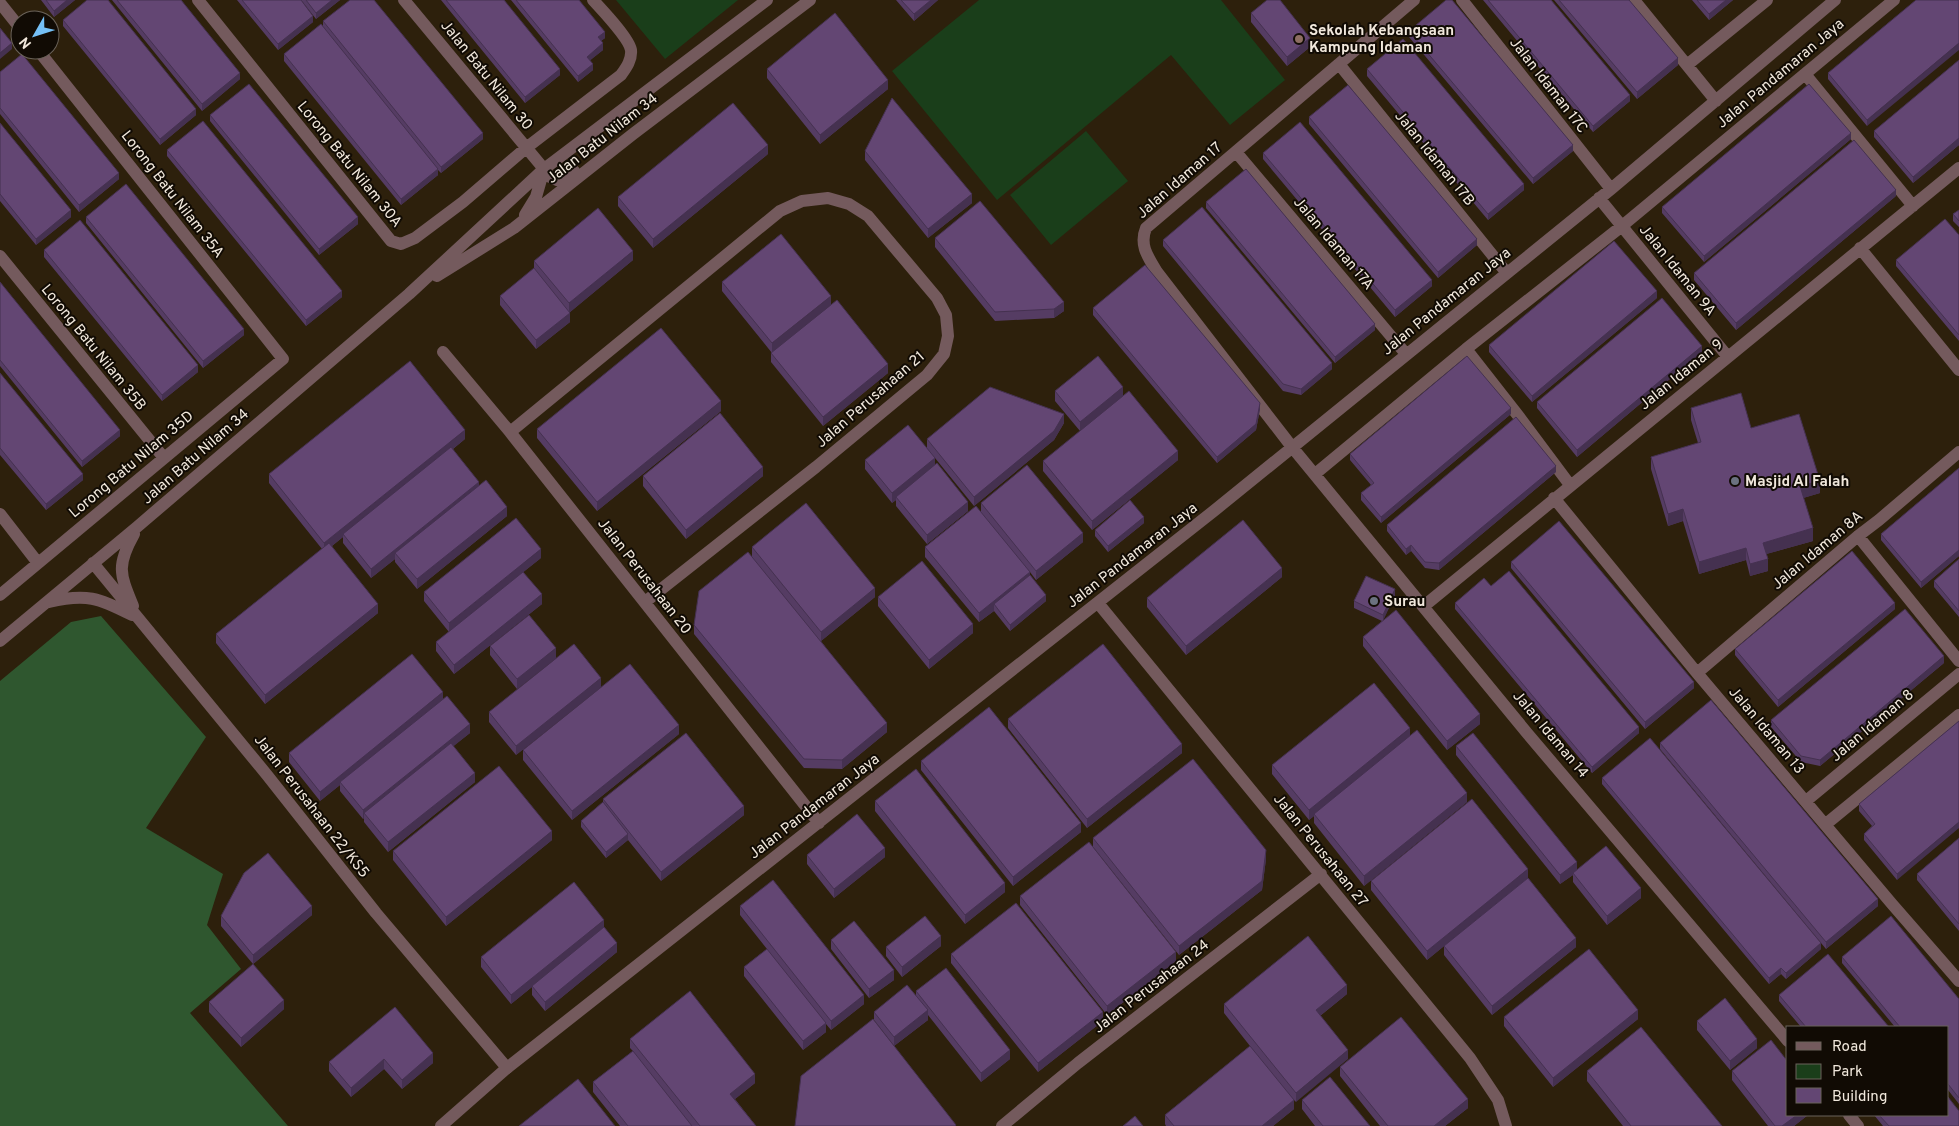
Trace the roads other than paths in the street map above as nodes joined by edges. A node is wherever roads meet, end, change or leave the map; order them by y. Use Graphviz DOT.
graph roads {
  1 [pos="198,0"];
  2 [pos="404,0"];
  3 [pos="594,0"];
  4 [pos="768,0"];
  5 [pos="810,0"];
  6 [pos="1414,0"];
  7 [pos="1462,0"];
  8 [pos="1634,0"];
  9 [pos="1767,0"];
  10 [pos="1834,0"];
  11 [pos="1894,0"];
  12 [pos="0,3"];
  13 [pos="10,16"];
  14 [pos="46,60"];
  15 [pos="1339,64"];
  16 [pos="1687,65"];
  17 [pos="1805,74"];
  18 [pos="1716,101"];
  19 [pos="633,134"];
  20 [pos="526,148"];
  21 [pos="1236,152"];
  22 [pos="1959,168"];
  23 [pos="544,169"];
  24 [pos="1611,189"];
  25 [pos="1599,198"];
  26 [pos="1913,206"];
  27 [pos="1622,226"];
  28 [pos="514,228"];
  29 [pos="1860,248"];
  30 [pos="0,256"];
  31 [pos="1506,272"];
  32 [pos="409,294"];
  33 [pos="1466,349"];
  34 [pos="443,352"];
  35 [pos="1406,354"];
  36 [pos="1728,357"];
  37 [pos="283,359"];
  38 [pos="1959,370"];
  39 [pos="510,432"];
  40 [pos="1292,447"];
  41 [pos="1959,452"];
  42 [pos="164,458"];
  43 [pos="1315,474"];
  44 [pos="1570,485"];
  45 [pos="1554,498"];
  46 [pos="0,514"];
  47 [pos="137,527"];
  48 [pos="1858,536"];
  49 [pos="38,563"];
  50 [pos="93,564"];
  51 [pos="0,596"];
  52 [pos="47,602"];
  53 [pos="645,602"];
  54 [pos="1098,603"];
  55 [pos="1424,606"];
  56 [pos="138,618"];
  57 [pos="0,641"];
  58 [pos="1959,661"];
  59 [pos="1697,674"];
  60 [pos="1959,674"];
  61 [pos="1959,715"];
  62 [pos="1806,801"];
  63 [pos="819,823"];
  64 [pos="1826,824"];
  65 [pos="1321,874"];
  66 [pos="1957,973"];
  67 [pos="1786,1039"];
  68 [pos="507,1068"];
  69 [pos="1850,1116"];
  70 [pos="441,1126"];
  71 [pos="1002,1126"];
  72 [pos="1506,1126"];
  73 [pos="1858,1126"];
  1 -- 20 [label="street, Lorong Batu Nilam 30A"];
  2 -- 20 [label="street, Jalan Batu Nilam 30"];
  3 -- 20 [label="street, Lorong Batu Nilam 30A"];
  4 -- 23 [label="street, Jalan Batu Nilam 34"];
  5 -- 19 [label="street, Jalan Batu Nilam 34"];
  6 -- 15 [label="street, Jalan Idaman 17"];
  7 -- 24 [label="street, Jalan Idaman 17C"];
  8 -- 16 [label="street"];
  9 -- 16 [label="street"];
  10 -- 18 [label="street, Jalan Pandamaran Jaya"];
  11 -- 17 [label="street, Jalan Pandamaran Jaya"];
  12 -- 13 [label="street"];
  14 -- 37 [label="street, Lorong Batu Nilam 35A"];
  15 -- 21 [label="street, Jalan Idaman 17"];
  15 -- 31 [label="street, Jalan Idaman 17B"];
  16 -- 18 [label="street"];
  17 -- 26 [label="street"];
  17 -- 27 [label="street, Jalan Pandamaran Jaya"];
  18 -- 24 [label="street, Jalan Pandamaran Jaya"];
  19 -- 23 [label="street"];
  19 -- 28 [label="street, Jalan Batu Nilam 34"];
  20 -- 23 [label="street, Jalan Batu Nilam 30"];
  21 -- 35 [label="street, Jalan Idaman 17A"];
  21 -- 40 [label="street, Jalan Idaman 17"];
  22 -- 26 [label="street, Jalan Idaman 9"];
  23 -- 28 [label="street"];
  23 -- 32 [label="street, Jalan Batu Nilam 34"];
  24 -- 25 [label="street, Jalan Pandamaran Jaya"];
  25 -- 27 [label="street, Jalan Idaman 9A"];
  25 -- 31 [label="street, Jalan Pandamaran Jaya"];
  26 -- 29 [label="street, Jalan Idaman 9"];
  27 -- 33 [label="street, Jalan Pandamaran Jaya"];
  27 -- 36 [label="street, Jalan Idaman 9A"];
  28 -- 32 [label="street, Jalan Batu Nilam 34"];
  29 -- 36 [label="street, Jalan Idaman 9"];
  29 -- 38 [label="street"];
  30 -- 42 [label="street, Lorong Batu Nilam 35B"];
  31 -- 35 [label="street, Jalan Pandamaran Jaya"];
  32 -- 47 [label="street, Jalan Batu Nilam 34"];
  33 -- 43 [label="street, Jalan Pandamaran Jaya"];
  33 -- 44 [label="street"];
  34 -- 39 [label="street, Jalan Perusahaan 20"];
  35 -- 40 [label="street, Jalan Pandamaran Jaya"];
  36 -- 44 [label="street, Jalan Idaman 9"];
  37 -- 42 [label="street, Lorong Batu Nilam 35D"];
  39 -- 53 [label="street, Jalan Perusahaan 20"];
  39 -- 53 [label="street, Jalan Perusahaan 21"];
  40 -- 43 [label="street, Jalan Idaman 14"];
  40 -- 54 [label="street, Jalan Pandamaran Jaya"];
  41 -- 48 [label="street, Jalan Idaman 8A"];
  42 -- 49 [label="street, Lorong Batu Nilam 35D"];
  43 -- 55 [label="street, Jalan Idaman 14"];
  44 -- 45 [label="street, Jalan Idaman 9"];
  45 -- 55 [label="street, Jalan Idaman 9"];
  45 -- 59 [label="street, Jalan Idaman 13"];
  46 -- 49 [label="street"];
  47 -- 50 [label="street, Jalan Batu Nilam 34"];
  47 -- 56 [label="street"];
  48 -- 58 [label="street"];
  48 -- 59 [label="street, Jalan Idaman 8A"];
  49 -- 51 [label="street, Lorong Batu Nilam 35D"];
  50 -- 52 [label="street, Jalan Batu Nilam 34"];
  50 -- 56 [label="street, Jalan Perusahaan 22/KS5"];
  52 -- 56 [label="street"];
  52 -- 57 [label="street, Jalan Batu Nilam 34"];
  53 -- 63 [label="street, Jalan Perusahaan 20"];
  54 -- 63 [label="street, Jalan Pandamaran Jaya"];
  54 -- 65 [label="street, Jalan Perusahaan 27"];
  55 -- 67 [label="street, Jalan Idaman 14"];
  56 -- 68 [label="street, Jalan Perusahaan 22/KS5"];
  59 -- 62 [label="street, Jalan Idaman 13"];
  60 -- 62 [label="street, Jalan Idaman 8"];
  61 -- 64 [label="street"];
  62 -- 64 [label="street, Jalan Idaman 13"];
  63 -- 68 [label="street, Jalan Pandamaran Jaya"];
  64 -- 66 [label="street, Jalan Idaman 13"];
  65 -- 71 [label="street, Jalan Perusahaan 24"];
  65 -- 72 [label="street, Jalan Perusahaan 27"];
  68 -- 70 [label="street, Jalan Pandamaran Jaya"];
  69 -- 73 [label="street"];
}
